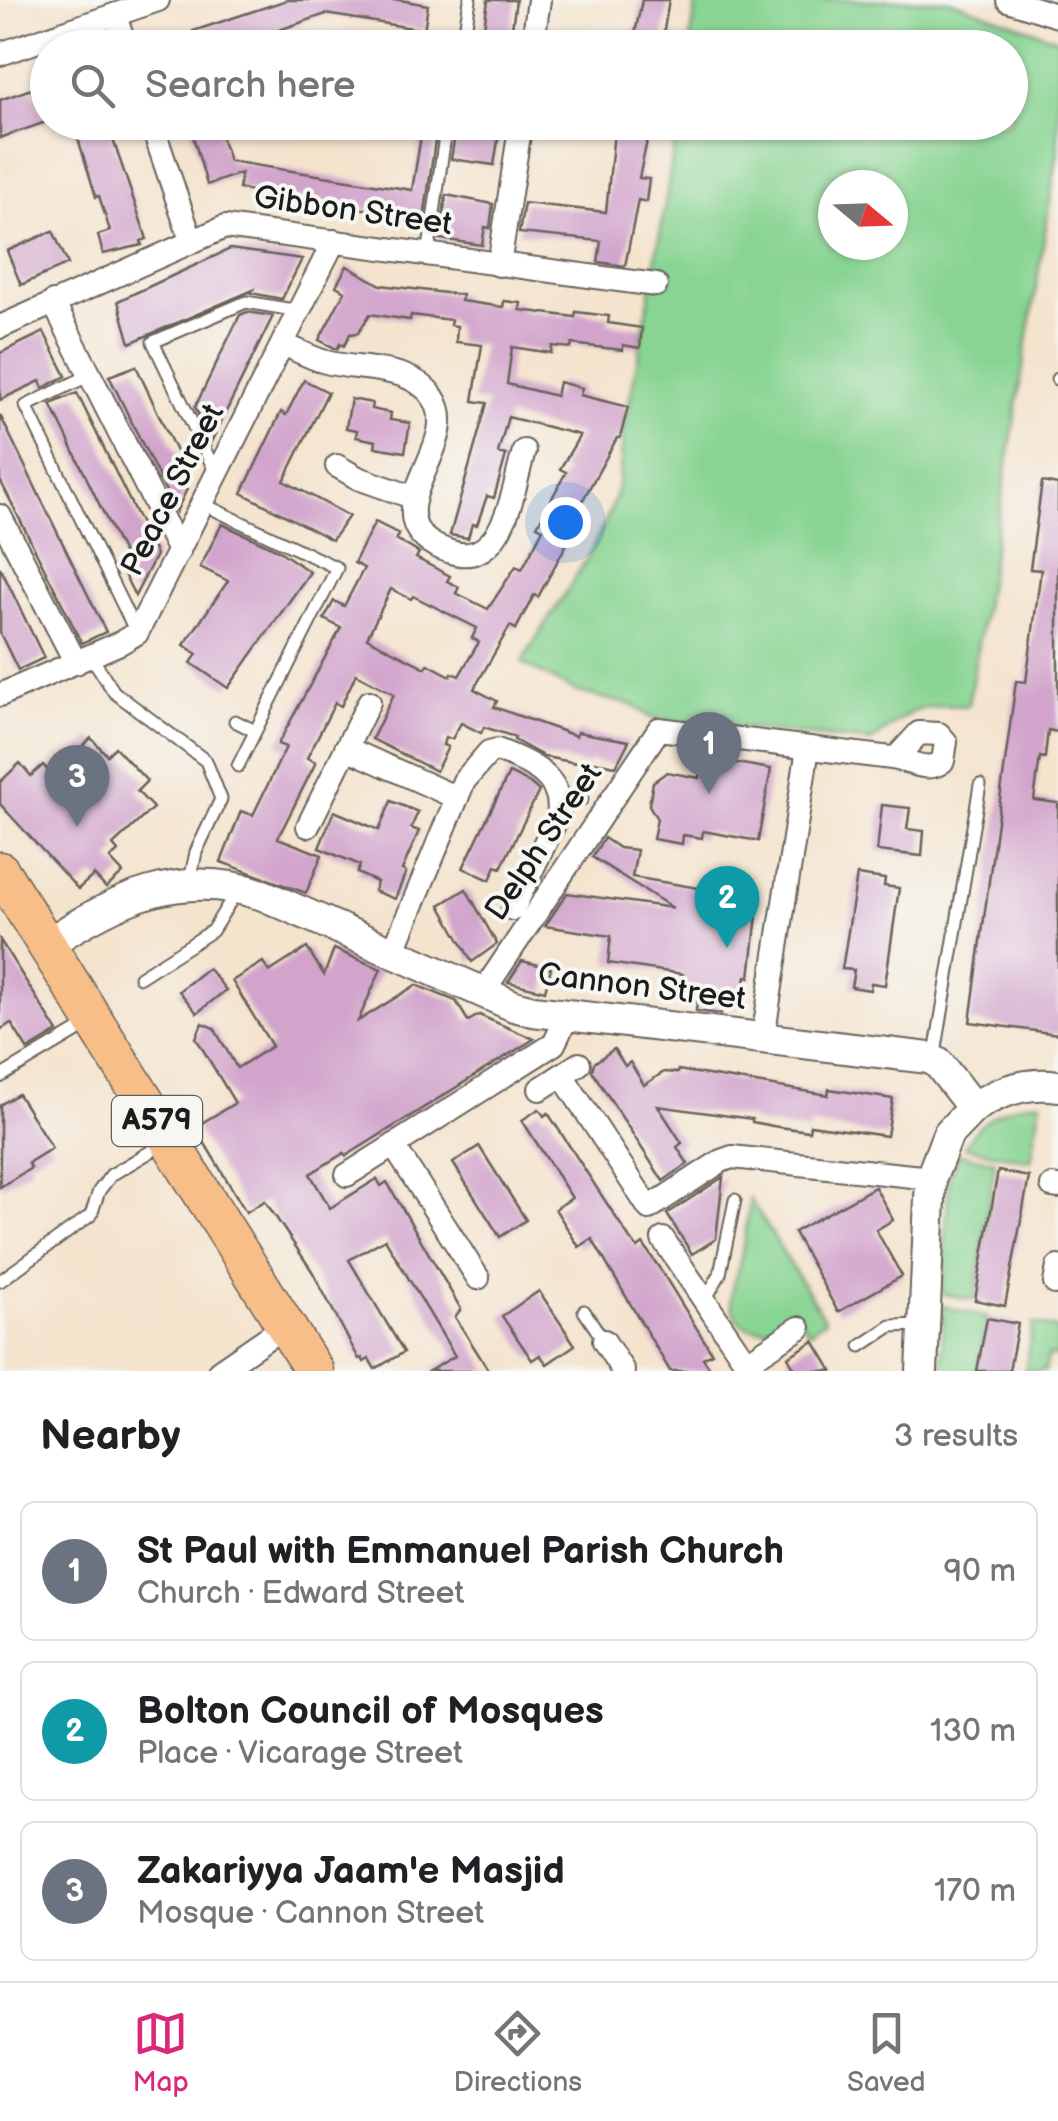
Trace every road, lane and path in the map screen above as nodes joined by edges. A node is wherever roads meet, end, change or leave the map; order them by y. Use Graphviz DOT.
graph roads {
  1 [pos="158,0"];
  2 [pos="470,0"];
  3 [pos="540,0"];
  4 [pos="1008,0"];
  5 [pos="115,16"];
  6 [pos="1058,16"];
  7 [pos="64,30"];
  8 [pos="120,30"];
  9 [pos="465,30"];
  10 [pos="535,30"];
  11 [pos="30,39"];
  12 [pos="2,47"];
  13 [pos="157,140"];
  14 [pos="444,140"];
  15 [pos="518,140"];
  16 [pos="191,240"];
  17 [pos="334,241"];
  18 [pos="428,256"];
  19 [pos="499,264"];
  20 [pos="656,285"];
  21 [pos="53,302"];
  22 [pos="299,311"];
  23 [pos="0,327"];
  24 [pos="283,344"];
  25 [pos="90,375"];
  26 [pos="524,450"];
  27 [pos="336,466"];
  28 [pos="217,476"];
  29 [pos="416,498"];
  30 [pos="203,504"];
  31 [pos="0,516"];
  32 [pos="179,551"];
  33 [pos="137,633"];
  34 [pos="83,660"];
  35 [pos="0,696"];
  36 [pos="369,702"];
  37 [pos="235,721"];
  38 [pos="255,731"];
  39 [pos="346,748"];
  40 [pos="808,748"];
  41 [pos="896,758"];
  42 [pos="238,766"];
  43 [pos="980,784"];
  44 [pos="457,798"];
  45 [pos="308,826"];
  46 [pos="189,886"];
  47 [pos="239,888"];
  48 [pos="5,889"];
  49 [pos="513,908"];
  50 [pos="46,944"];
  51 [pos="393,952"];
  52 [pos="140,977"];
  53 [pos="483,992"];
  54 [pos="567,1017"];
  55 [pos="94,1022"];
  56 [pos="763,1038"];
  57 [pos="934,1060"];
  58 [pos="0,1077"];
  59 [pos="1058,1086"];
  60 [pos="540,1089"];
  61 [pos="974,1108"];
  62 [pos="169,1141"];
  63 [pos="394,1146"];
  64 [pos="347,1175"];
  65 [pos="932,1178"];
  66 [pos="736,1200"];
  67 [pos="663,1239"];
  68 [pos="478,1278"];
  69 [pos="0,1281"];
  70 [pos="705,1300"];
  71 [pos="584,1311"];
  72 [pos="286,1325"];
  73 [pos="924,1325"];
  74 [pos="798,1328"];
  75 [pos="604,1341"];
  76 [pos="861,1346"];
  77 [pos="749,1367"];
  78 [pos="219,1371"];
  79 [pos="314,1371"];
  80 [pos="623,1371"];
  81 [pos="922,1371"];
  1 -- 5 [label="street"];
  2 -- 9 [label="lane"];
  3 -- 10 [label="street"];
  4 -- 6 [label="street"];
  5 -- 7 [label="street"];
  5 -- 8 [label="street"];
  11 -- 12 [label="street"];
  13 -- 16 [label="street"];
  14 -- 18 [label="lane"];
  15 -- 19 [label="street"];
  16 -- 17 [label="street, Gibbon Street"];
  16 -- 21 [label="street, Gibbon Street"];
  17 -- 18 [label="street, Gibbon Street"];
  17 -- 22 [label="street, Peace Street"];
  18 -- 19 [label="street, Gibbon Street"];
  19 -- 20 [label="street, Gibbon Street"];
  21 -- 23 [label="street, Gibbon Street"];
  21 -- 25 [label="street"];
  22 -- 24 [label="street, Peace Street"];
  22 -- 28 [label="lane"];
  24 -- 28 [label="street, Peace Street"];
  24 -- 29 [label="street"];
  25 -- 32 [label="street"];
  25 -- 33 [label="lane"];
  26 -- 29 [label="street"];
  27 -- 29 [label="street"];
  28 -- 30 [label="street, Peace Street"];
  30 -- 32 [label="street, Peace Street"];
  30 -- 38 [label="lane"];
  31 -- 34 [label="street"];
  32 -- 33 [label="street, Peace Street"];
  33 -- 34 [label="street"];
  34 -- 35 [label="street"];
  34 -- 46 [label="lane"];
  36 -- 39 [label="street"];
  37 -- 38 [label="lane"];
  38 -- 42 [label="lane"];
  39 -- 44 [label="street"];
  39 -- 45 [label="street"];
  40 -- 41 [label="street"];
  40 -- 53 [label="street, Delph Street"];
  40 -- 56 [label="street"];
  43 -- 57 [label="lane"];
  44 -- 49 [label="street"];
  44 -- 51 [label="street"];
  46 -- 47 [label="street, Cannon Street"];
  46 -- 50 [label="street, Cannon Street"];
  47 -- 51 [label="street, Cannon Street"];
  47 -- 52 [label="lane"];
  48 -- 50 [label="main road, A579"];
  50 -- 55 [label="main road, A579"];
  51 -- 53 [label="street, Cannon Street"];
  53 -- 54 [label="street, Cannon Street"];
  54 -- 56 [label="street, Cannon Street"];
  54 -- 63 [label="street"];
  55 -- 58 [label="lane"];
  55 -- 62 [label="main road, A579"];
  56 -- 57 [label="street, Cannon Street"];
  57 -- 61 [label="street"];
  59 -- 61 [label="street"];
  60 -- 65 [label="street"];
  61 -- 65 [label="street"];
  62 -- 69 [label="lane"];
  62 -- 72 [label="main road, A579"];
  63 -- 64 [label="street"];
  63 -- 68 [label="street"];
  65 -- 73 [label="street"];
  66 -- 70 [label="lane"];
  67 -- 70 [label="street"];
  70 -- 77 [label="street"];
  71 -- 75 [label="lane"];
  72 -- 78 [label="street"];
  72 -- 79 [label="main road, A579"];
  73 -- 76 [label="lane"];
  73 -- 81 [label="street"];
  74 -- 77 [label="street"];
  75 -- 80 [label="street"];
}
